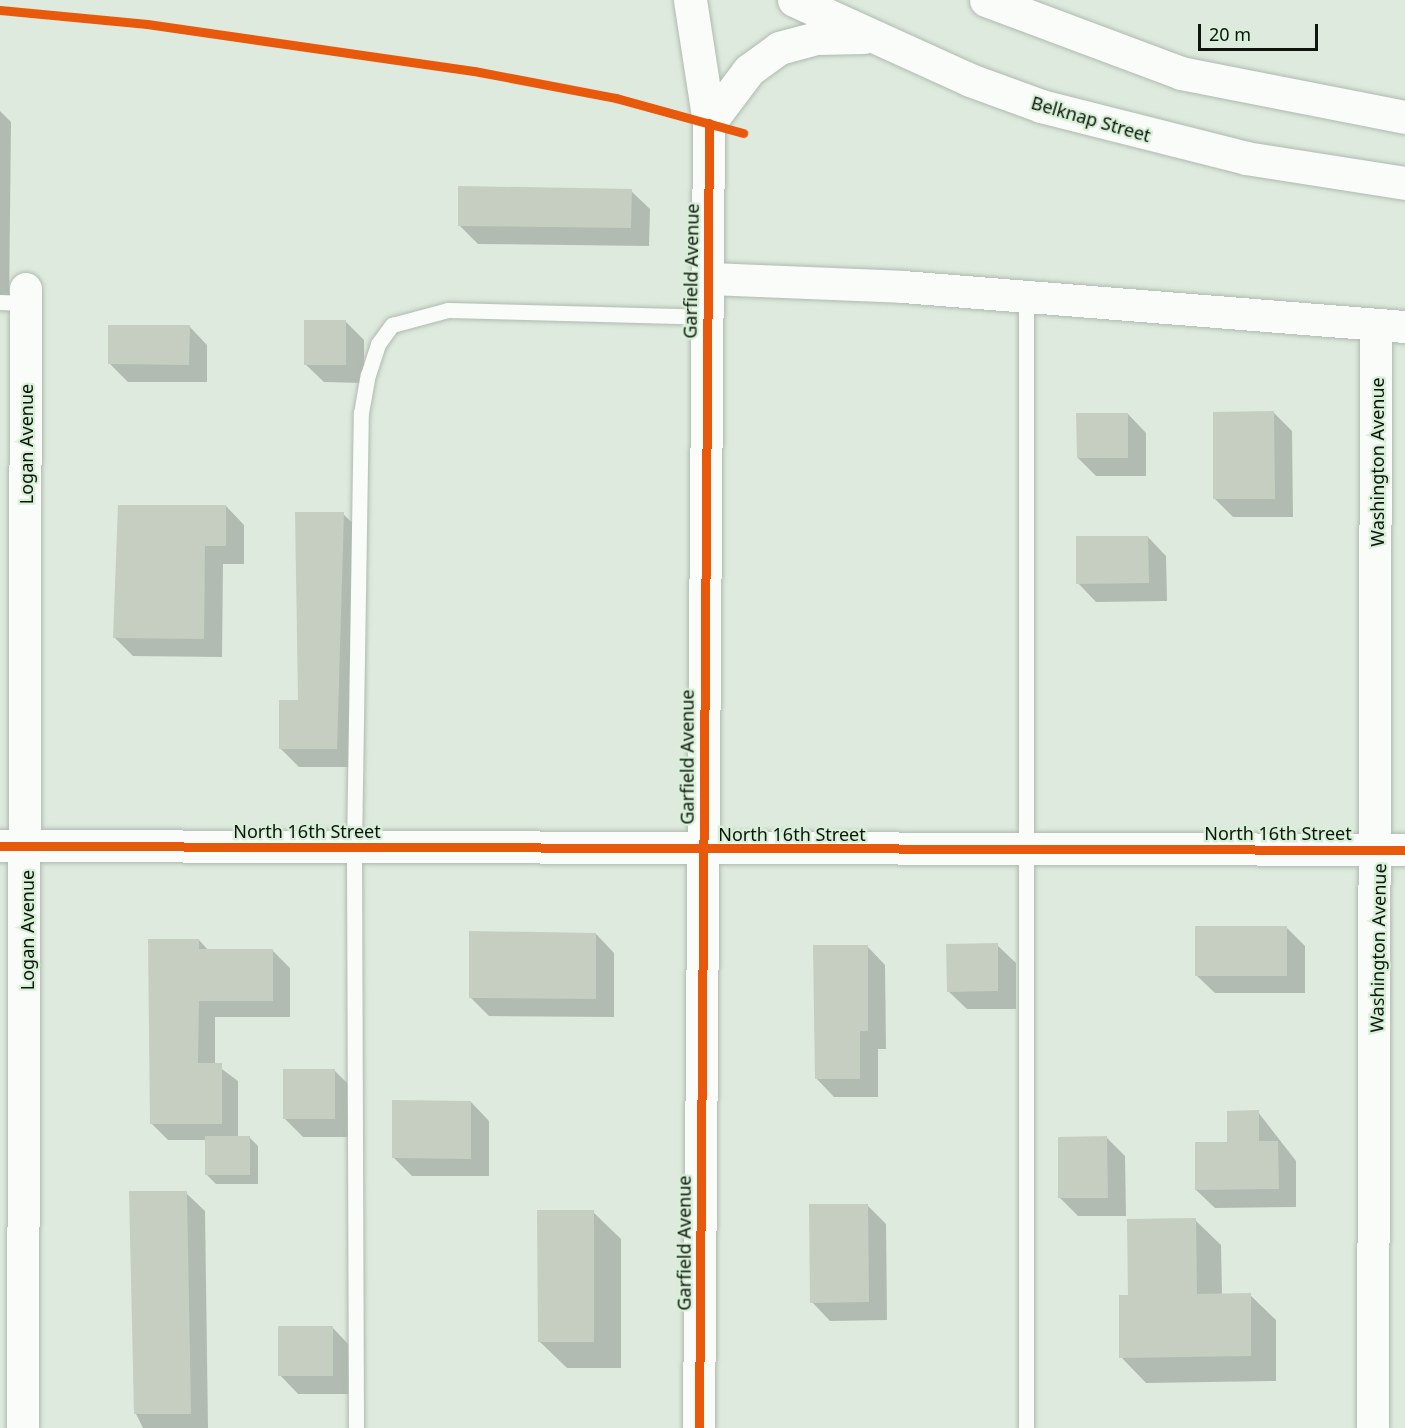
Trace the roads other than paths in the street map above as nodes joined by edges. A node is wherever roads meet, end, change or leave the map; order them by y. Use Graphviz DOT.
graph roads {
  1 [pos="690,0"];
  2 [pos="794,0"];
  3 [pos="986,0"];
  4 [pos="875,38"];
  5 [pos="1405,117"];
  6 [pos="709,123"];
  7 [pos="1405,183"];
  8 [pos="708,279"];
  9 [pos="1026,297"];
  10 [pos="18,298"];
  11 [pos="707,317"];
  12 [pos="1390,326"];
  13 [pos="14,846"];
  14 [pos="354,848"];
  15 [pos="1030,850"];
  16 [pos="1392,850"];
  17 [pos="703,851"];
  18 [pos="23,1428"];
  19 [pos="356,1428"];
  20 [pos="699,1428"];
  21 [pos="1026,1428"];
  22 [pos="1373,1428"];
  1 -- 6 [label="highway"];
  2 -- 4 [label="highway, Belknap Street"];
  3 -- 5 [label="highway"];
  4 -- 6 [label="highway"];
  4 -- 7 [label="highway, Belknap Street"];
  6 -- 8 [label="street, Garfield Avenue"];
  8 -- 9 [label="street"];
  8 -- 11 [label="street, Garfield Avenue"];
  9 -- 12 [label="street"];
  9 -- 15 [label="lane"];
  10 -- 13 [label="street, Logan Avenue"];
  11 -- 14 [label="lane"];
  11 -- 17 [label="street, Garfield Avenue"];
  12 -- 16 [label="street, Washington Avenue"];
  13 -- 14 [label="street, North 16th Street"];
  13 -- 18 [label="street, Logan Avenue"];
  14 -- 17 [label="street, North 16th Street"];
  14 -- 19 [label="lane"];
  15 -- 16 [label="street, North 16th Street"];
  15 -- 17 [label="street, North 16th Street"];
  15 -- 21 [label="lane"];
  16 -- 22 [label="street, Washington Avenue"];
  17 -- 20 [label="street, Garfield Avenue"];
}
